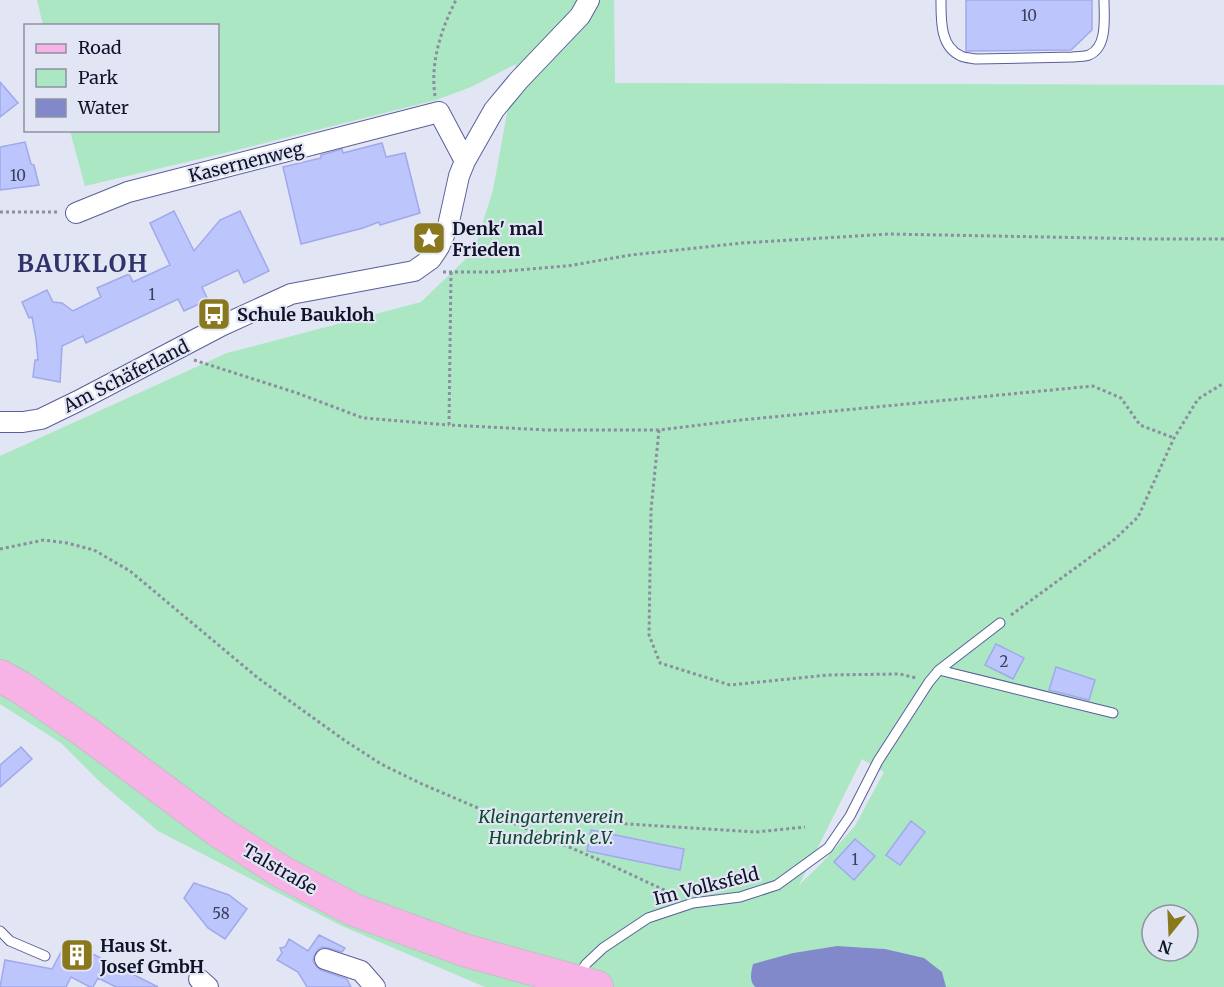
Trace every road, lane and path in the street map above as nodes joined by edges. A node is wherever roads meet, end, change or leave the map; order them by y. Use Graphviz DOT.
graph roads {
  1 [pos="456,0"];
  2 [pos="590,0"];
  3 [pos="941,0"];
  4 [pos="1104,0"];
  5 [pos="439,112"];
  6 [pos="465,161"];
  7 [pos="0,212"];
  8 [pos="76,213"];
  9 [pos="1224,239"];
  10 [pos="414,271"];
  11 [pos="451,272"];
  12 [pos="170,353"];
  13 [pos="1224,383"];
  14 [pos="0,422"];
  15 [pos="449,425"];
  16 [pos="659,430"];
  17 [pos="1174,438"];
  18 [pos="0,549"];
  19 [pos="1000,623"];
  20 [pos="939,670"];
  21 [pos="0,676"];
  22 [pos="929,682"];
  23 [pos="1113,713"];
  24 [pos="489,812"];
  25 [pos="805,827"];
  26 [pos="693,903"];
  27 [pos="0,931"];
  28 [pos="45,956"];
  29 [pos="325,959"];
  30 [pos="582,985"];
  31 [pos="375,987"];
  1 -- 5 [label="path"];
  2 -- 6 [label="street, Am Schäferland"];
  3 -- 4 [label="lane"];
  5 -- 6 [label="street"];
  5 -- 8 [label="street, Kasernenweg"];
  6 -- 10 [label="street, Am Schäferland"];
  7 -- 8 [label="path"];
  9 -- 11 [label="path"];
  10 -- 11 [label="path"];
  10 -- 12 [label="street, Am Schäferland"];
  11 -- 15 [label="path"];
  12 -- 14 [label="street, Am Schäferland"];
  12 -- 15 [label="path"];
  13 -- 17 [label="path"];
  15 -- 16 [label="path"];
  16 -- 17 [label="path"];
  16 -- 22 [label="path"];
  17 -- 19 [label="path"];
  18 -- 24 [label="path"];
  19 -- 20 [label="lane, Im Volksfeld"];
  20 -- 22 [label="lane, Im Volksfeld"];
  20 -- 23 [label="lane"];
  21 -- 30 [label="main road, Talstraße"];
  22 -- 26 [label="lane, Im Volksfeld"];
  24 -- 25 [label="path"];
  24 -- 26 [label="path"];
  26 -- 30 [label="lane, Im Volksfeld"];
  27 -- 28 [label="lane"];
  29 -- 31 [label="street"];
}
